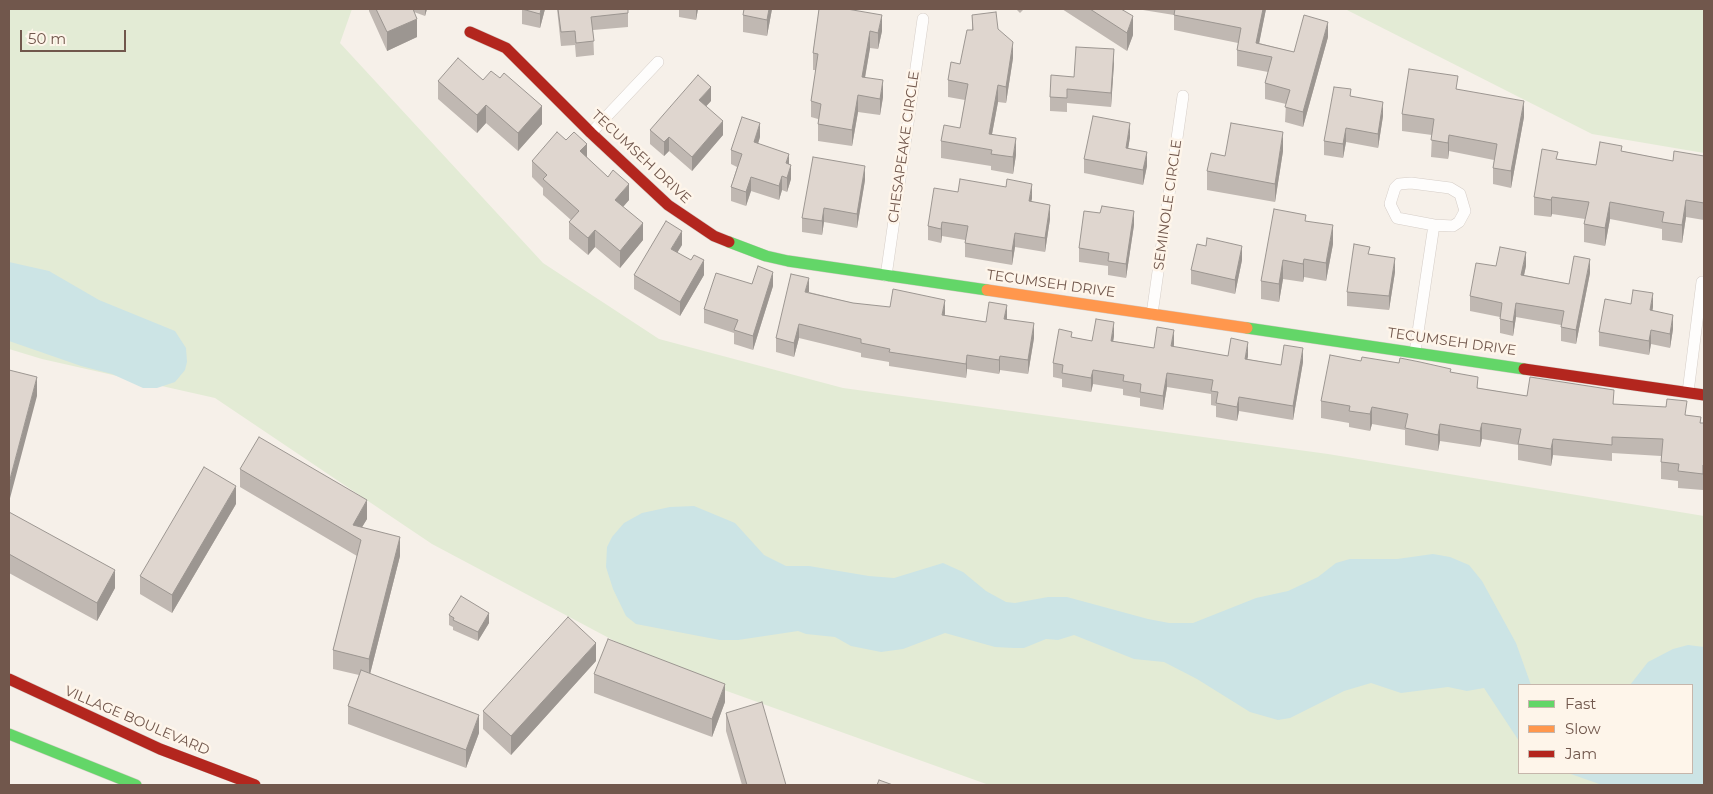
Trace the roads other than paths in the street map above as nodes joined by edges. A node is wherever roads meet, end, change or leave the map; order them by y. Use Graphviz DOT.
graph roads {
  1 [pos="923,19"];
  2 [pos="470,32"];
  3 [pos="658,62"];
  4 [pos="1184,96"];
  5 [pos="591,133"];
  6 [pos="1434,225"];
  7 [pos="886,276"];
  8 [pos="1702,282"];
  9 [pos="1152,314"];
  10 [pos="1415,352"];
  11 [pos="1688,392"];
  12 [pos="1704,395"];
  13 [pos="9,680"];
  14 [pos="9,734"];
  15 [pos="136,785"];
  16 [pos="255,785"];
  1 -- 7 [label="street, CHESAPEAKE CIRCLE"];
  2 -- 5 [label="street, TECUMSEH DRIVE"];
  3 -- 5 [label="street"];
  4 -- 9 [label="street, SEMINOLE CIRCLE"];
  5 -- 7 [label="street, TECUMSEH DRIVE"];
  6 -- 6 [label="street"];
  6 -- 10 [label="street"];
  7 -- 9 [label="street, TECUMSEH DRIVE"];
  8 -- 11 [label="street"];
  9 -- 10 [label="street, TECUMSEH DRIVE"];
  10 -- 11 [label="street, TECUMSEH DRIVE"];
  11 -- 12 [label="street, TECUMSEH DRIVE"];
  13 -- 16 [label="street, VILLAGE BOULEVARD"];
  14 -- 15 [label="street"];
}
